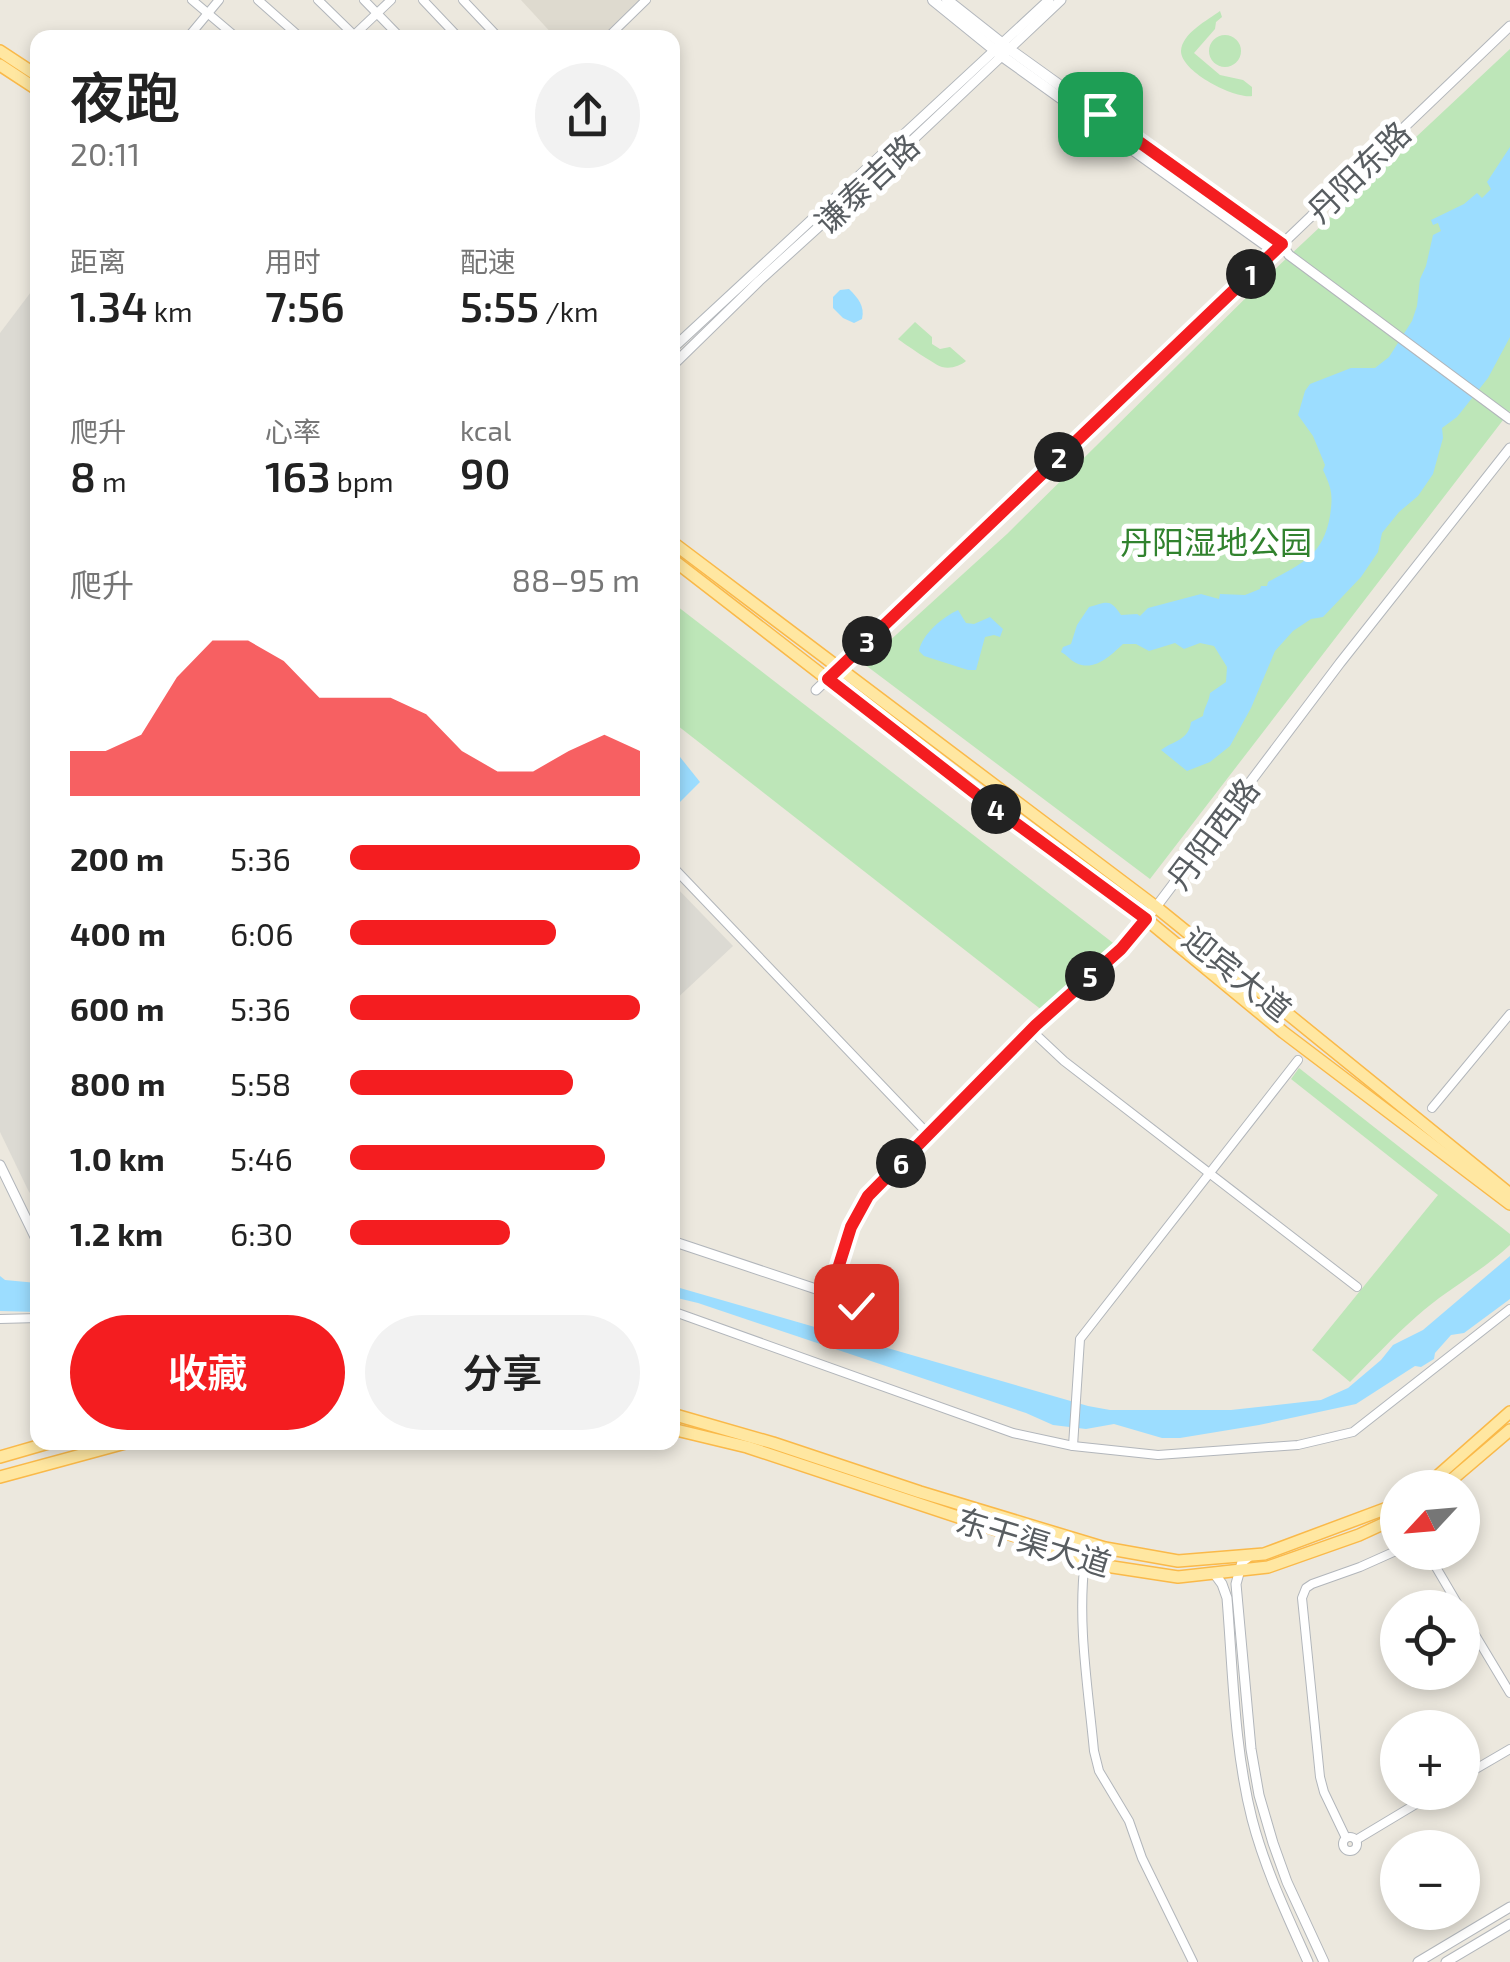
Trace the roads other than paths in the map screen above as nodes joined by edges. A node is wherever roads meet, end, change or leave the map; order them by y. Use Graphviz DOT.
graph roads {
  1 [pos="192,0"];
  2 [pos="219,0"];
  3 [pos="258,0"];
  4 [pos="318,0"];
  5 [pos="364,0"];
  6 [pos="391,0"];
  7 [pos="423,0"];
  8 [pos="463,0"];
  9 [pos="646,0"];
  10 [pos="933,0"];
  11 [pos="947,0"];
  12 [pos="1049,0"];
  13 [pos="1061,0"];
  14 [pos="208,13"];
  15 [pos="377,13"];
  16 [pos="1510,26"];
  17 [pos="193,30"];
  18 [pos="228,30"];
  19 [pos="291,30"];
  20 [pos="347,30"];
  21 [pos="359,30"];
  22 [pos="393,30"];
  23 [pos="451,30"];
  24 [pos="491,30"];
  25 [pos="615,30"];
  26 [pos="1002,50"];
  27 [pos="0,51"];
  28 [pos="0,64"];
  29 [pos="30,71"];
  30 [pos="30,85"];
  31 [pos="1281,250"];
  32 [pos="680,342"];
  33 [pos="680,358"];
  34 [pos="1510,418"];
  35 [pos="1510,448"];
  36 [pos="680,548"];
  37 [pos="680,565"];
  38 [pos="839,668"];
  39 [pos="828,679"];
  40 [pos="816,690"];
  41 [pos="680,874"];
  42 [pos="1156,907"];
  43 [pos="1146,919"];
  44 [pos="1510,1014"];
  45 [pos="1031,1030"];
  46 [pos="1298,1060"];
  47 [pos="1432,1108"];
  48 [pos="929,1135"];
  49 [pos="0,1165"];
  50 [pos="1210,1173"];
  51 [pos="1510,1194"];
  52 [pos="1510,1204"];
  53 [pos="30,1227"];
  54 [pos="680,1244"];
  55 [pos="1357,1288"];
  56 [pos="830,1294"];
  57 [pos="856,1306"];
  58 [pos="1510,1309"];
  59 [pos="680,1314"];
  60 [pos="30,1318"];
  61 [pos="0,1319"];
  62 [pos="1510,1412"];
  63 [pos="680,1416"];
  64 [pos="1510,1430"];
  65 [pos="680,1431"];
  66 [pos="1072,1446"];
  67 [pos="30,1448"];
  68 [pos="100,1450"];
  69 [pos="0,1457"];
  70 [pos="1444,1470"];
  71 [pos="1463,1470"];
  72 [pos="0,1477"];
  73 [pos="1380,1511"];
  74 [pos="1380,1525"];
  75 [pos="1251,1555"];
  76 [pos="1085,1559"];
  77 [pos="1380,1559"];
  78 [pos="1238,1570"];
  79 [pos="1214,1573"];
  80 [pos="1480,1643"];
  81 [pos="1510,1694"];
  82 [pos="1510,1749"];
  83 [pos="1480,1766"];
  84 [pos="1403,1810"];
  85 [pos="1510,1907"];
  86 [pos="1510,1924"];
  87 [pos="1193,1962"];
  88 [pos="1308,1962"];
  89 [pos="1324,1962"];
  90 [pos="1418,1962"];
  91 [pos="1446,1962"];
  1 -- 14 [label="street"];
  2 -- 14 [label="street"];
  3 -- 19 [label="street"];
  4 -- 20 [label="street"];
  5 -- 15 [label="street"];
  6 -- 15 [label="street"];
  7 -- 23 [label="street"];
  8 -- 24 [label="street"];
  9 -- 25 [label="street"];
  10 -- 26 [label="main road"];
  11 -- 26 [label="main road"];
  12 -- 26 [label="street, 谦泰吉路"];
  13 -- 26 [label="street, 谦泰吉路"];
  14 -- 17 [label="street"];
  14 -- 18 [label="street"];
  15 -- 21 [label="street"];
  15 -- 22 [label="street"];
  16 -- 31 [label="street, 丹阳东路"];
  26 -- 31 [label="main road"];
  26 -- 32 [label="street, 谦泰吉路"];
  26 -- 33 [label="street, 谦泰吉路"];
  27 -- 29 [label="main road"];
  28 -- 30 [label="main road"];
  31 -- 34 [label="street"];
  31 -- 38 [label="street, 丹阳东路"];
  35 -- 42 [label="street, 丹阳西路"];
  36 -- 38 [label="main road, 迎宾大道"];
  37 -- 39 [label="main road, 迎宾大道"];
  38 -- 39 [label="street, 丹阳东路"];
  38 -- 42 [label="main road, 迎宾大道"];
  39 -- 40 [label="street, 丹阳东路"];
  39 -- 43 [label="main road, 迎宾大道"];
  41 -- 48 [label="street"];
  42 -- 43 [label="street, 丹阳西路"];
  42 -- 51 [label="main road, 迎宾大道"];
  43 -- 45 [label="street, 丹阳西路"];
  43 -- 52 [label="main road, 迎宾大道"];
  44 -- 47 [label="street"];
  45 -- 48 [label="street, 丹阳西路"];
  45 -- 50 [label="street"];
  46 -- 50 [label="street"];
  48 -- 56 [label="street, 丹阳西路"];
  49 -- 53 [label="street"];
  50 -- 55 [label="street"];
  50 -- 66 [label="street"];
  54 -- 56 [label="street"];
  56 -- 57 [label="street"];
  58 -- 66 [label="street"];
  59 -- 66 [label="street"];
  60 -- 61 [label="street"];
  62 -- 70 [label="main road"];
  63 -- 75 [label="main road, 东干渠大道"];
  64 -- 71 [label="main road"];
  65 -- 76 [label="main road, 东干渠大道"];
  67 -- 69 [label="main road"];
  68 -- 72 [label="main road"];
  73 -- 75 [label="main road, 东干渠大道"];
  74 -- 78 [label="main road, 东干渠大道"];
  75 -- 78 [label="street"];
  76 -- 79 [label="main road, 东干渠大道"];
  76 -- 87 [label="street"];
  77 -- 84 [label="street"];
  78 -- 79 [label="main road, 东干渠大道"];
  78 -- 89 [label="street"];
  79 -- 88 [label="street"];
  80 -- 81 [label="street"];
  82 -- 83 [label="street"];
  85 -- 90 [label="street"];
  86 -- 91 [label="street"];
}
